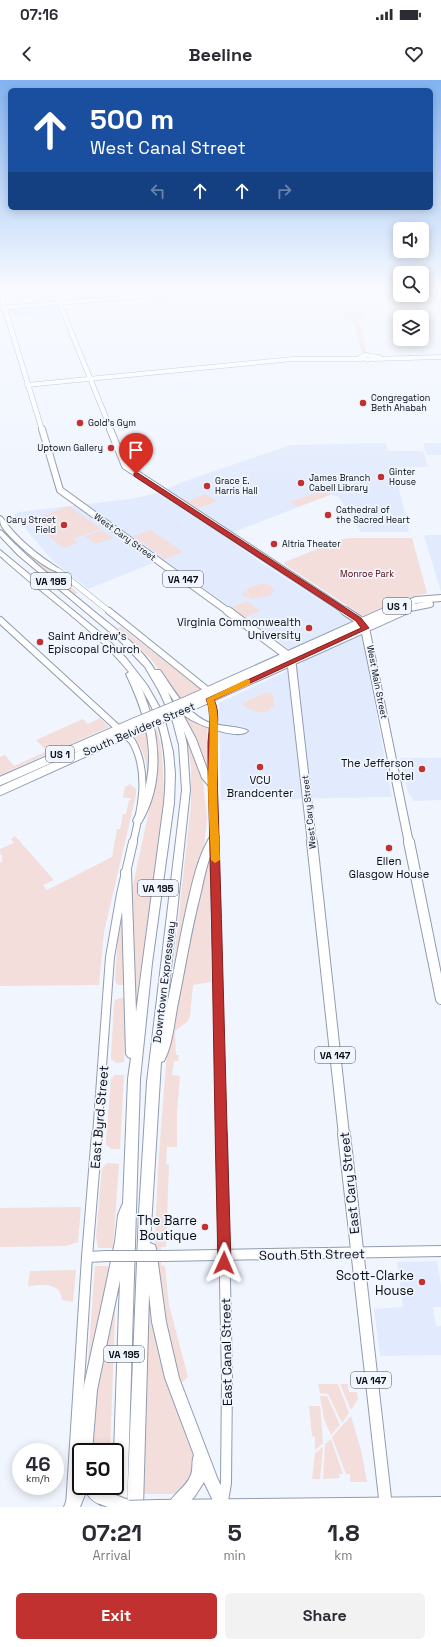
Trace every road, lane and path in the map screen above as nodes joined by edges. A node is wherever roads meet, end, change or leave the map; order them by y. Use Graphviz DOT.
graph roads {
  1 [pos="16,354"];
  2 [pos="80,354"];
  3 [pos="441,357"];
  4 [pos="90,379"];
  5 [pos="27,385"];
  6 [pos="0,518"];
  7 [pos="0,532"];
  8 [pos="0,552"];
  9 [pos="59,571"];
  10 [pos="441,598"];
  11 [pos="441,603"];
  12 [pos="0,620"];
  13 [pos="363,626"];
  14 [pos="105,641"];
  15 [pos="290,659"];
  16 [pos="148,666"];
  17 [pos="163,691"];
  18 [pos="208,696"];
  19 [pos="244,731"];
  20 [pos="122,732"];
  21 [pos="0,781"];
  22 [pos="212,784"];
  23 [pos="0,790"];
  24 [pos="138,821"];
  25 [pos="214,837"];
  26 [pos="314,858"];
  27 [pos="126,871"];
  28 [pos="441,999"];
  29 [pos="134,1079"];
  30 [pos="153,1082"];
  31 [pos="130,1200"];
  32 [pos="146,1213"];
  33 [pos="441,1252"];
  34 [pos="357,1253"];
  35 [pos="224,1255"];
  36 [pos="87,1257"];
  37 [pos="195,1440"];
  38 [pos="86,1443"];
  39 [pos="77,1495"];
  40 [pos="98,1495"];
  41 [pos="441,1502"];
  42 [pos="176,1505"];
  43 [pos="223,1505"];
  44 [pos="385,1505"];
  45 [pos="72,1507"];
  46 [pos="124,1507"];
  1 -- 5 [label="main road, West Cary Street / VA 147"];
  2 -- 4 [label="main road"];
  3 -- 4 [label="main road"];
  4 -- 5 [label="main road"];
  4 -- 13 [label="main road"];
  5 -- 15 [label="main road, West Cary Street / VA 147"];
  6 -- 9 [label="highway"];
  7 -- 16 [label="highway, Downtown Expressway / VA 195"];
  8 -- 14 [label="highway, Downtown Expressway / VA 195"];
  9 -- 18 [label="main road"];
  10 -- 13 [label="main road, US 1"];
  11 -- 13 [label="main road, US 1"];
  12 -- 20 [label="main road, East Byrd Street"];
  13 -- 15 [label="main road, South Belvidere Street / US 1"];
  13 -- 28 [label="main road, West Main Street"];
  14 -- 24 [label="highway"];
  14 -- 29 [label="highway, Downtown Expressway / VA 195"];
  15 -- 18 [label="main road, South Belvidere Street / US 1"];
  15 -- 26 [label="main road, West Cary Street / VA 147"];
  16 -- 17 [label="highway, Downtown Expressway / VA 195"];
  16 -- 19 [label="highway"];
  17 -- 22 [label="highway"];
  17 -- 30 [label="highway, Downtown Expressway / VA 195"];
  18 -- 20 [label="main road, South Belvidere Street / US 1, bridge"];
  18 -- 22 [label="main road, East Canal Street, bridge"];
  20 -- 21 [label="main road, South Belvidere Street / US 1"];
  20 -- 23 [label="main road, South Belvidere Street / US 1"];
  20 -- 24 [label="main road, East Byrd Street"];
  22 -- 25 [label="main road, East Canal Street"];
  24 -- 27 [label="main road, East Byrd Street"];
  25 -- 30 [label="highway"];
  25 -- 35 [label="main road, East Canal Street"];
  26 -- 34 [label="main road, East Cary Street / VA 147"];
  27 -- 29 [label="highway"];
  27 -- 36 [label="main road, East Byrd Street"];
  29 -- 31 [label="highway, Downtown Expressway / VA 195"];
  30 -- 32 [label="highway, Downtown Expressway / VA 195"];
  31 -- 38 [label="highway"];
  31 -- 46 [label="highway, Downtown Expressway / VA 195"];
  32 -- 37 [label="highway"];
  32 -- 46 [label="highway, Downtown Expressway / VA 195"];
  33 -- 34 [label="main road, South 5th Street"];
  34 -- 35 [label="main road, South 5th Street"];
  34 -- 44 [label="main road, East Cary Street / VA 147"];
  35 -- 36 [label="main road, South 5th Street, bridge"];
  35 -- 43 [label="main road, East Canal Street"];
  36 -- 45 [label="main road, East Byrd Street"];
  37 -- 42 [label="highway"];
  37 -- 43 [label="highway"];
  39 -- 45 [label="highway"];
  40 -- 46 [label="highway, bridge"];
  41 -- 44 [label="main road"];
  42 -- 43 [label="main road"];
  42 -- 46 [label="main road, bridge"];
  43 -- 44 [label="main road"];
}
